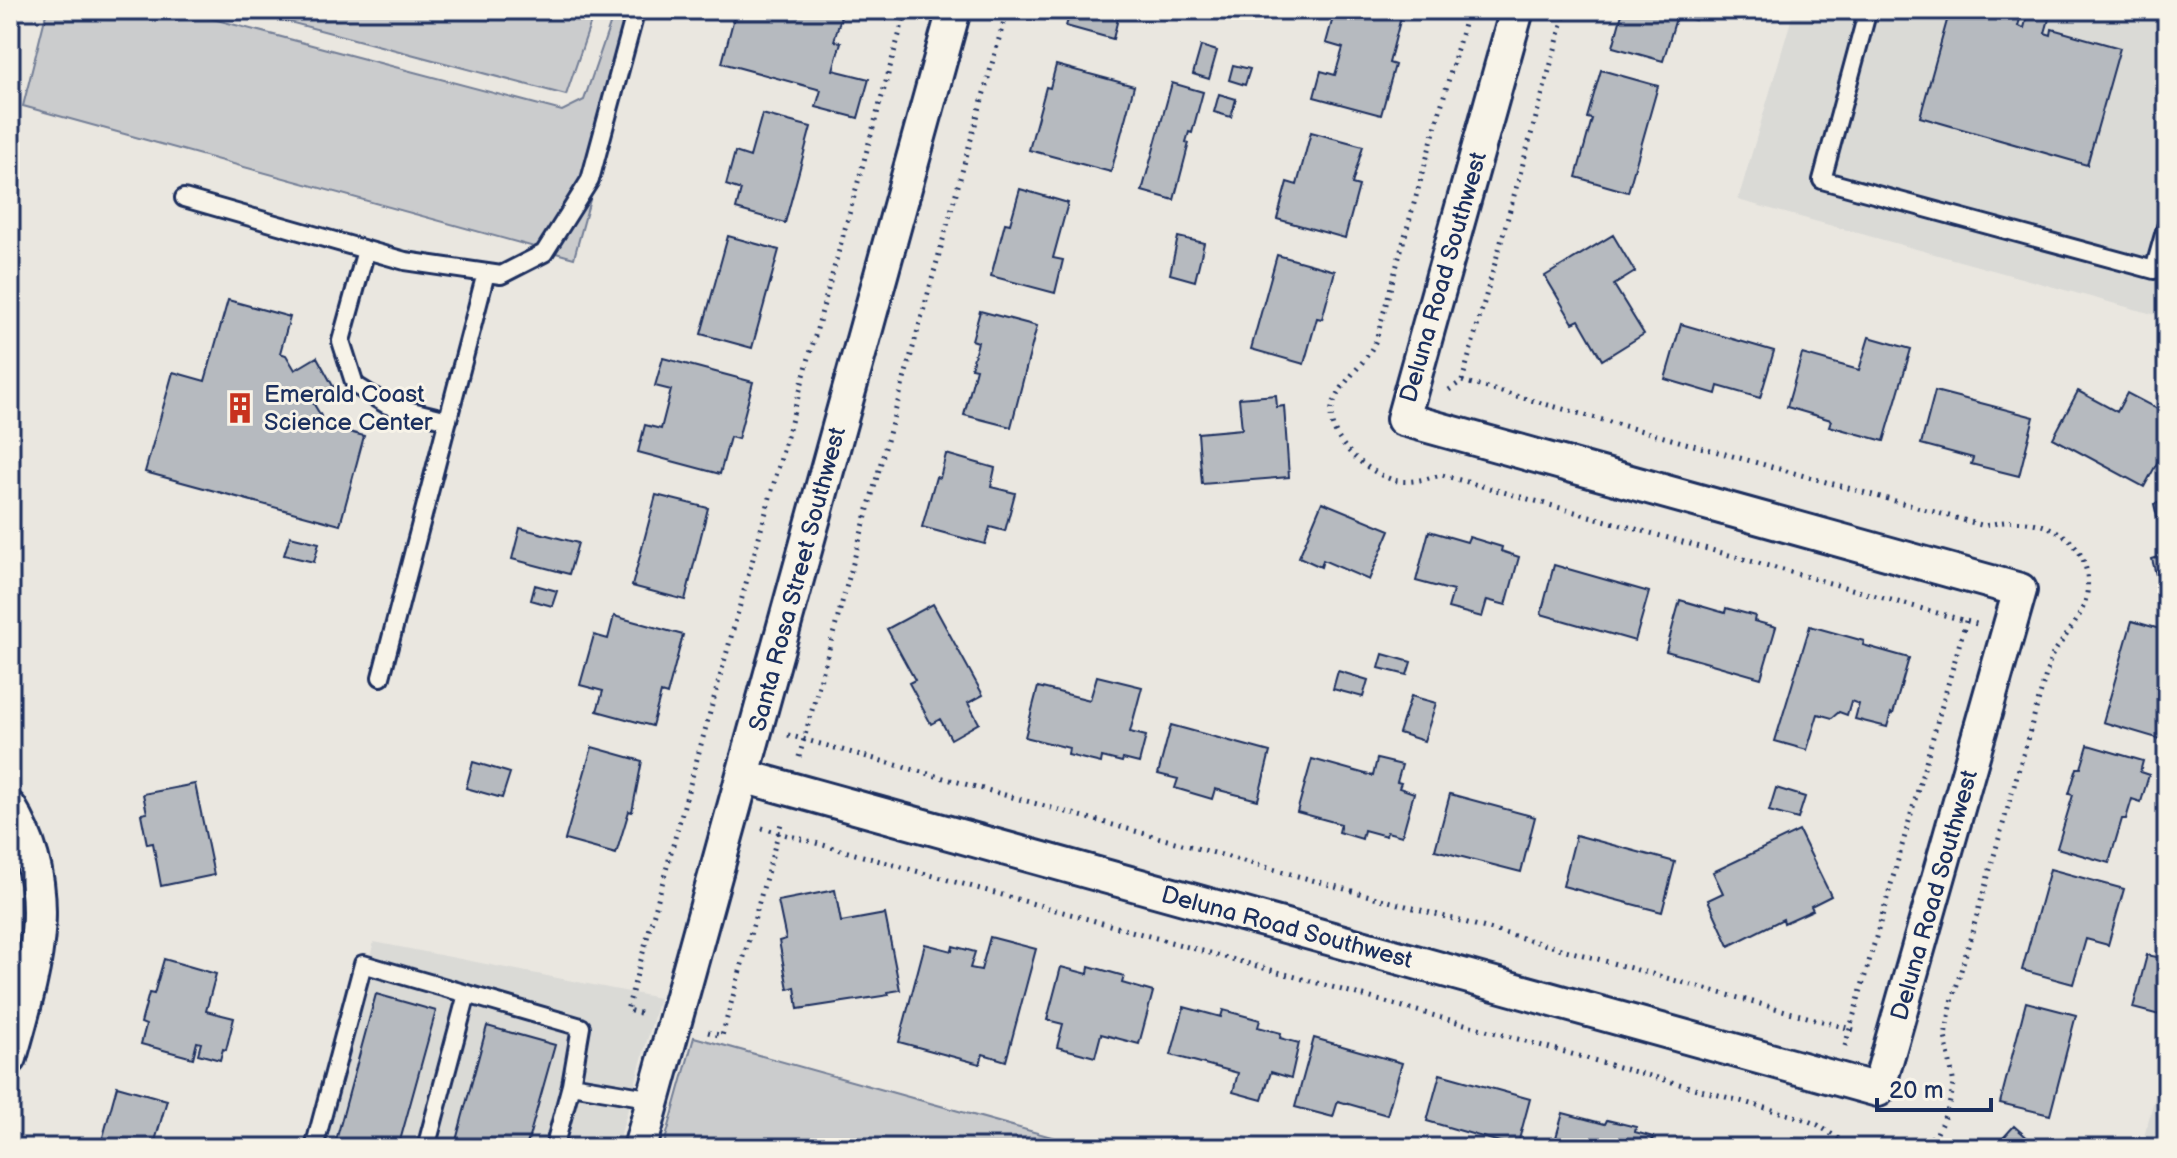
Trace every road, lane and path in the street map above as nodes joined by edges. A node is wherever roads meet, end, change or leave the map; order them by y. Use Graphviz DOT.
graph roads {
  1 [pos="636,10"];
  2 [pos="954,10"];
  3 [pos="1468,10"];
  4 [pos="1517,10"];
  5 [pos="1566,10"];
  6 [pos="1868,10"];
  7 [pos="184,198"];
  8 [pos="2167,224"];
  9 [pos="366,250"];
  10 [pos="486,273"];
  11 [pos="1462,381"];
  12 [pos="1403,419"];
  13 [pos="448,420"];
  14 [pos="1966,621"];
  15 [pos="2008,633"];
  16 [pos="381,677"];
  17 [pos="756,727"];
  18 [pos="743,776"];
  19 [pos="10,808"];
  20 [pos="731,819"];
  21 [pos="467,994"];
  22 [pos="1850,1028"];
  23 [pos="1892,1040"];
  24 [pos="10,1058"];
  25 [pos="1837,1078"];
  26 [pos="571,1085"];
  27 [pos="654,1099"];
  28 [pos="314,1148"];
  29 [pos="426,1148"];
  30 [pos="554,1148"];
  31 [pos="640,1148"];
  32 [pos="1852,1148"];
  33 [pos="1919,1148"];
  1 -- 10 [label="lane"];
  2 -- 17 [label="street, Santa Rosa Street Southwest"];
  3 -- 14 [label="path"];
  4 -- 12 [label="street, Deluna Road Southwest"];
  5 -- 11 [label="path"];
  6 -- 8 [label="lane"];
  7 -- 9 [label="lane"];
  9 -- 10 [label="lane"];
  9 -- 13 [label="lane"];
  10 -- 13 [label="lane"];
  11 -- 12 [label="path"];
  11 -- 33 [label="path"];
  12 -- 15 [label="street, Deluna Road Southwest"];
  13 -- 16 [label="lane"];
  14 -- 15 [label="path"];
  14 -- 22 [label="path"];
  15 -- 23 [label="street, Deluna Road Southwest"];
  17 -- 18 [label="street, Santa Rosa Street Southwest"];
  17 -- 22 [label="path"];
  18 -- 20 [label="street, Santa Rosa Street Southwest"];
  18 -- 25 [label="street, Deluna Road Southwest"];
  19 -- 24 [label="street"];
  20 -- 27 [label="street, Santa Rosa Street Southwest"];
  20 -- 32 [label="path"];
  21 -- 26 [label="lane"];
  21 -- 28 [label="lane"];
  21 -- 29 [label="lane"];
  22 -- 23 [label="path"];
  22 -- 25 [label="path"];
  23 -- 25 [label="street, Deluna Road Southwest"];
  26 -- 27 [label="lane"];
  26 -- 30 [label="lane"];
  27 -- 31 [label="street, Santa Rosa Street Southwest"];
}
